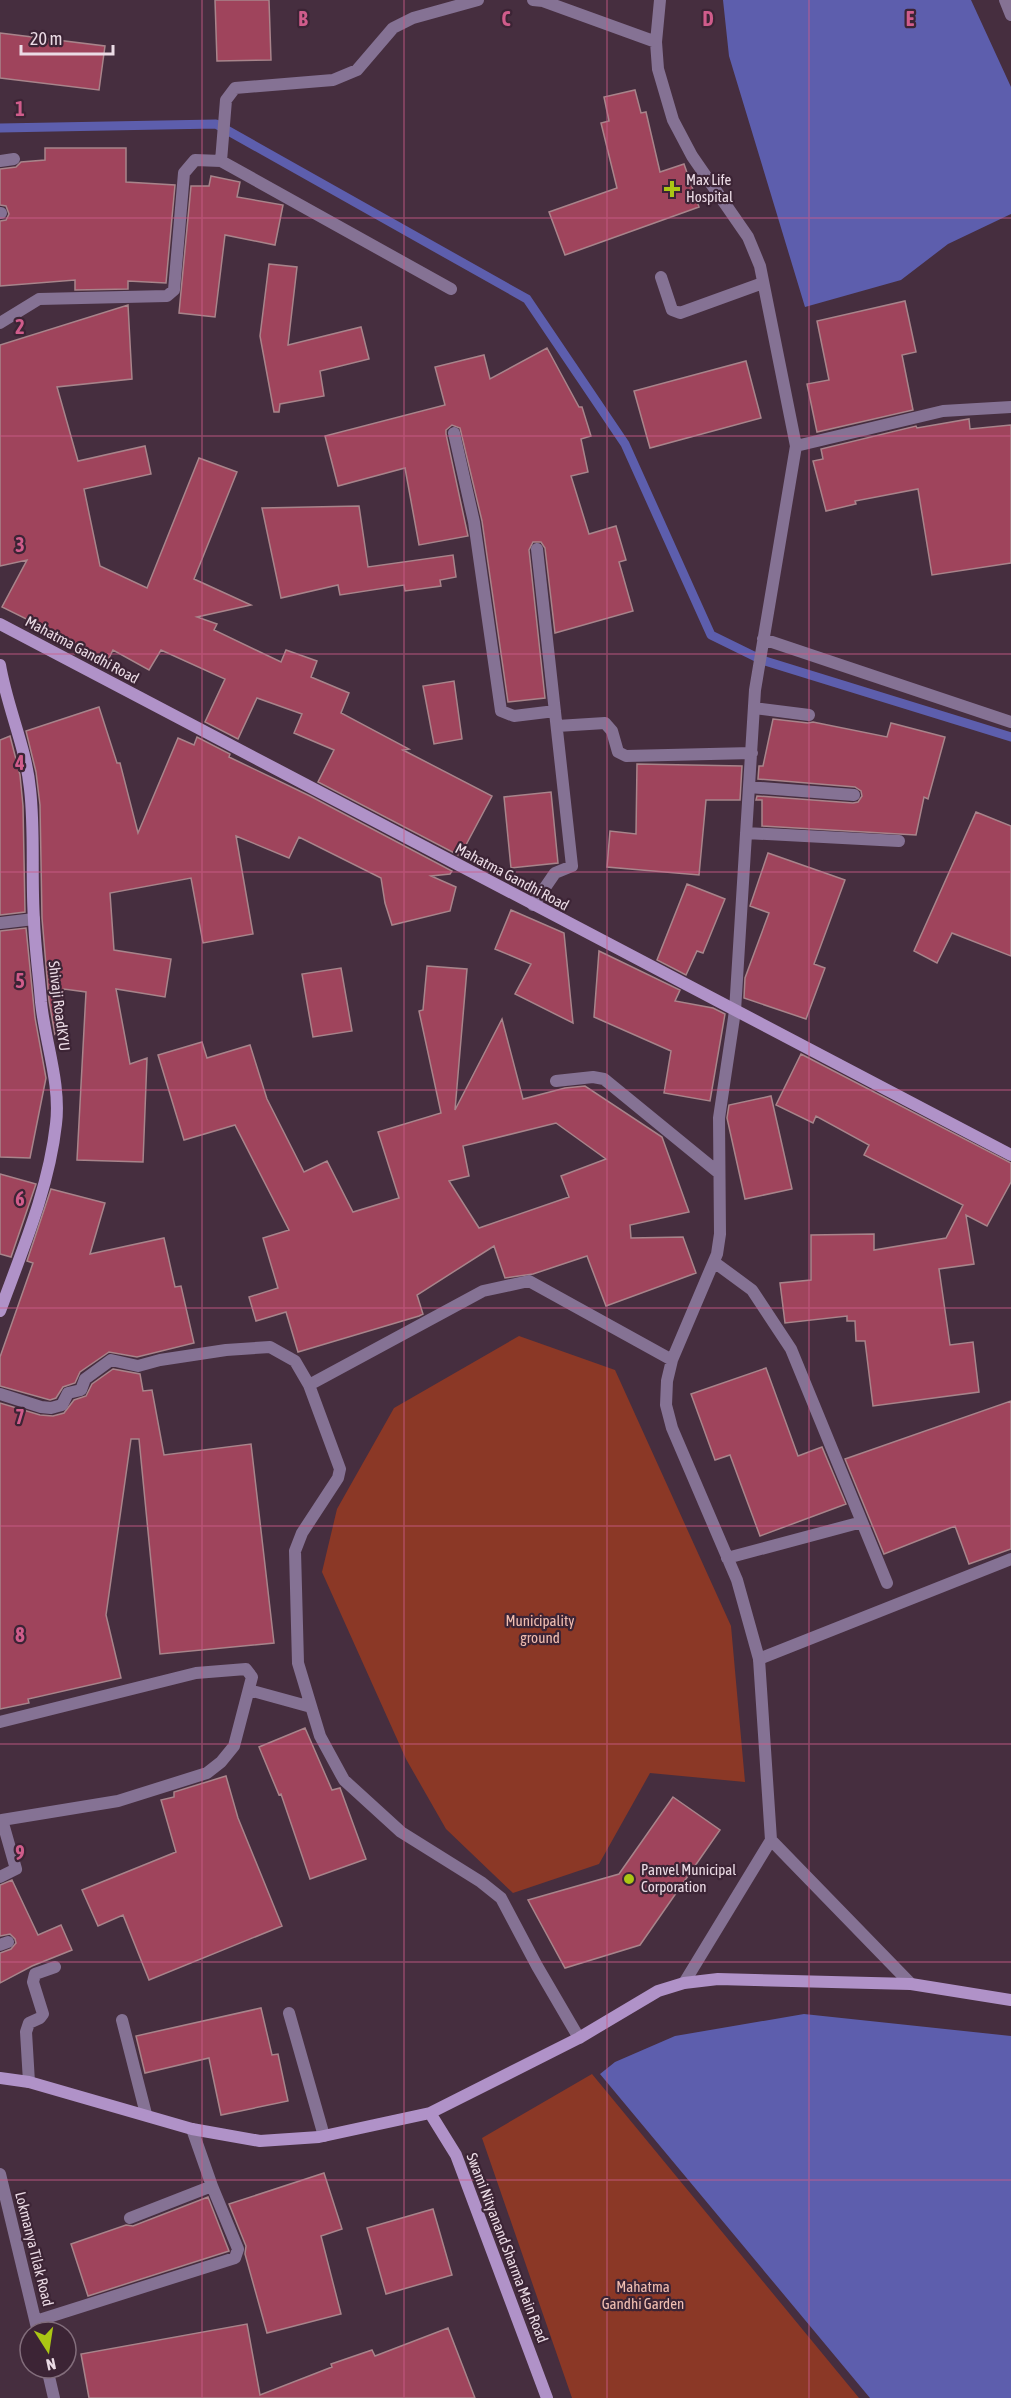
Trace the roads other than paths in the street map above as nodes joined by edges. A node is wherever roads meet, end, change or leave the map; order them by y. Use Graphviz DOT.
graph roads {
  1 [pos="477,0"];
  2 [pos="533,0"];
  3 [pos="660,0"];
  4 [pos="1005,0"];
  5 [pos="1011,15"];
  6 [pos="656,42"];
  7 [pos="222,157"];
  8 [pos="14,159"];
  9 [pos="0,160"];
  10 [pos="661,277"];
  11 [pos="763,283"];
  12 [pos="451,290"];
  13 [pos="0,323"];
  14 [pos="1011,407"];
  15 [pos="454,433"];
  16 [pos="796,446"];
  17 [pos="537,549"];
  18 [pos="0,624"];
  19 [pos="763,639"];
  20 [pos="0,665"];
  21 [pos="754,708"];
  22 [pos="555,711"];
  23 [pos="809,715"];
  24 [pos="1011,722"];
  25 [pos="557,726"];
  26 [pos="752,753"];
  27 [pos="750,787"];
  28 [pos="854,795"];
  29 [pos="746,833"];
  30 [pos="899,841"];
  31 [pos="533,905"];
  32 [pos="34,919"];
  33 [pos="0,923"];
  34 [pos="735,1011"];
  35 [pos="556,1081"];
  36 [pos="1011,1155"];
  37 [pos="719,1173"];
  38 [pos="714,1262"];
  39 [pos="0,1311"];
  40 [pos="672,1359"];
  41 [pos="309,1385"];
  42 [pos="0,1394"];
  43 [pos="862,1522"];
  44 [pos="727,1558"];
  45 [pos="1011,1559"];
  46 [pos="887,1582"];
  47 [pos="759,1659"];
  48 [pos="249,1690"];
  49 [pos="311,1707"];
  50 [pos="0,1722"];
  51 [pos="1,1816"];
  52 [pos="771,1840"];
  53 [pos="0,1877"];
  54 [pos="55,1967"];
  55 [pos="684,1983"];
  56 [pos="911,1984"];
  57 [pos="1011,2000"];
  58 [pos="290,2013"];
  59 [pos="122,2020"];
  60 [pos="579,2038"];
  61 [pos="0,2078"];
  62 [pos="28,2082"];
  63 [pos="430,2113"];
  64 [pos="146,2114"];
  65 [pos="192,2129"];
  66 [pos="324,2136"];
  67 [pos="0,2174"];
  68 [pos="212,2186"];
  69 [pos="130,2217"];
  70 [pos="36,2320"];
  71 [pos="54,2320"];
  72 [pos="50,2380"];
  73 [pos="54,2398"];
  74 [pos="547,2398"];
  1 -- 7 [label="street"];
  2 -- 6 [label="street"];
  3 -- 6 [label="street"];
  4 -- 5 [label="street"];
  6 -- 11 [label="street"];
  7 -- 12 [label="street"];
  7 -- 13 [label="street"];
  8 -- 9 [label="street"];
  10 -- 11 [label="street"];
  11 -- 16 [label="street"];
  14 -- 16 [label="street"];
  15 -- 22 [label="street"];
  16 -- 19 [label="street"];
  17 -- 22 [label="street"];
  18 -- 31 [label="street, Mahatma Gandhi Road"];
  19 -- 21 [label="street"];
  19 -- 24 [label="street"];
  20 -- 32 [label="street, Shivaji RoadKYU"];
  21 -- 23 [label="street"];
  21 -- 26 [label="street"];
  22 -- 25 [label="street"];
  25 -- 26 [label="street"];
  25 -- 31 [label="street"];
  26 -- 27 [label="street"];
  27 -- 28 [label="street"];
  27 -- 29 [label="street"];
  29 -- 30 [label="street"];
  29 -- 34 [label="street"];
  31 -- 34 [label="street, Mahatma Gandhi Road"];
  32 -- 33 [label="street"];
  32 -- 39 [label="street, Shivaji RoadKYU"];
  34 -- 36 [label="street, Mahatma Gandhi Road"];
  34 -- 37 [label="street"];
  35 -- 37 [label="street"];
  37 -- 38 [label="street"];
  38 -- 40 [label="street"];
  38 -- 43 [label="street"];
  40 -- 41 [label="street"];
  40 -- 44 [label="street"];
  41 -- 42 [label="street"];
  41 -- 49 [label="street"];
  43 -- 44 [label="street"];
  43 -- 46 [label="street"];
  44 -- 47 [label="street"];
  45 -- 47 [label="street"];
  47 -- 52 [label="street"];
  48 -- 49 [label="street"];
  48 -- 50 [label="street"];
  48 -- 51 [label="street"];
  49 -- 60 [label="street"];
  51 -- 53 [label="street"];
  52 -- 55 [label="street"];
  52 -- 56 [label="street"];
  54 -- 62 [label="street"];
  55 -- 56 [label="street"];
  55 -- 60 [label="street"];
  56 -- 57 [label="street"];
  58 -- 66 [label="street"];
  59 -- 64 [label="street"];
  60 -- 63 [label="street"];
  61 -- 62 [label="street"];
  62 -- 64 [label="street"];
  63 -- 66 [label="street"];
  63 -- 74 [label="street, Swami Nityanand Sharma Main Road"];
  64 -- 65 [label="street"];
  65 -- 66 [label="street"];
  65 -- 68 [label="street"];
  67 -- 70 [label="street, Lokmanya Tilak Road"];
  68 -- 69 [label="street"];
  68 -- 71 [label="street"];
  72 -- 73 [label="street"];
}
